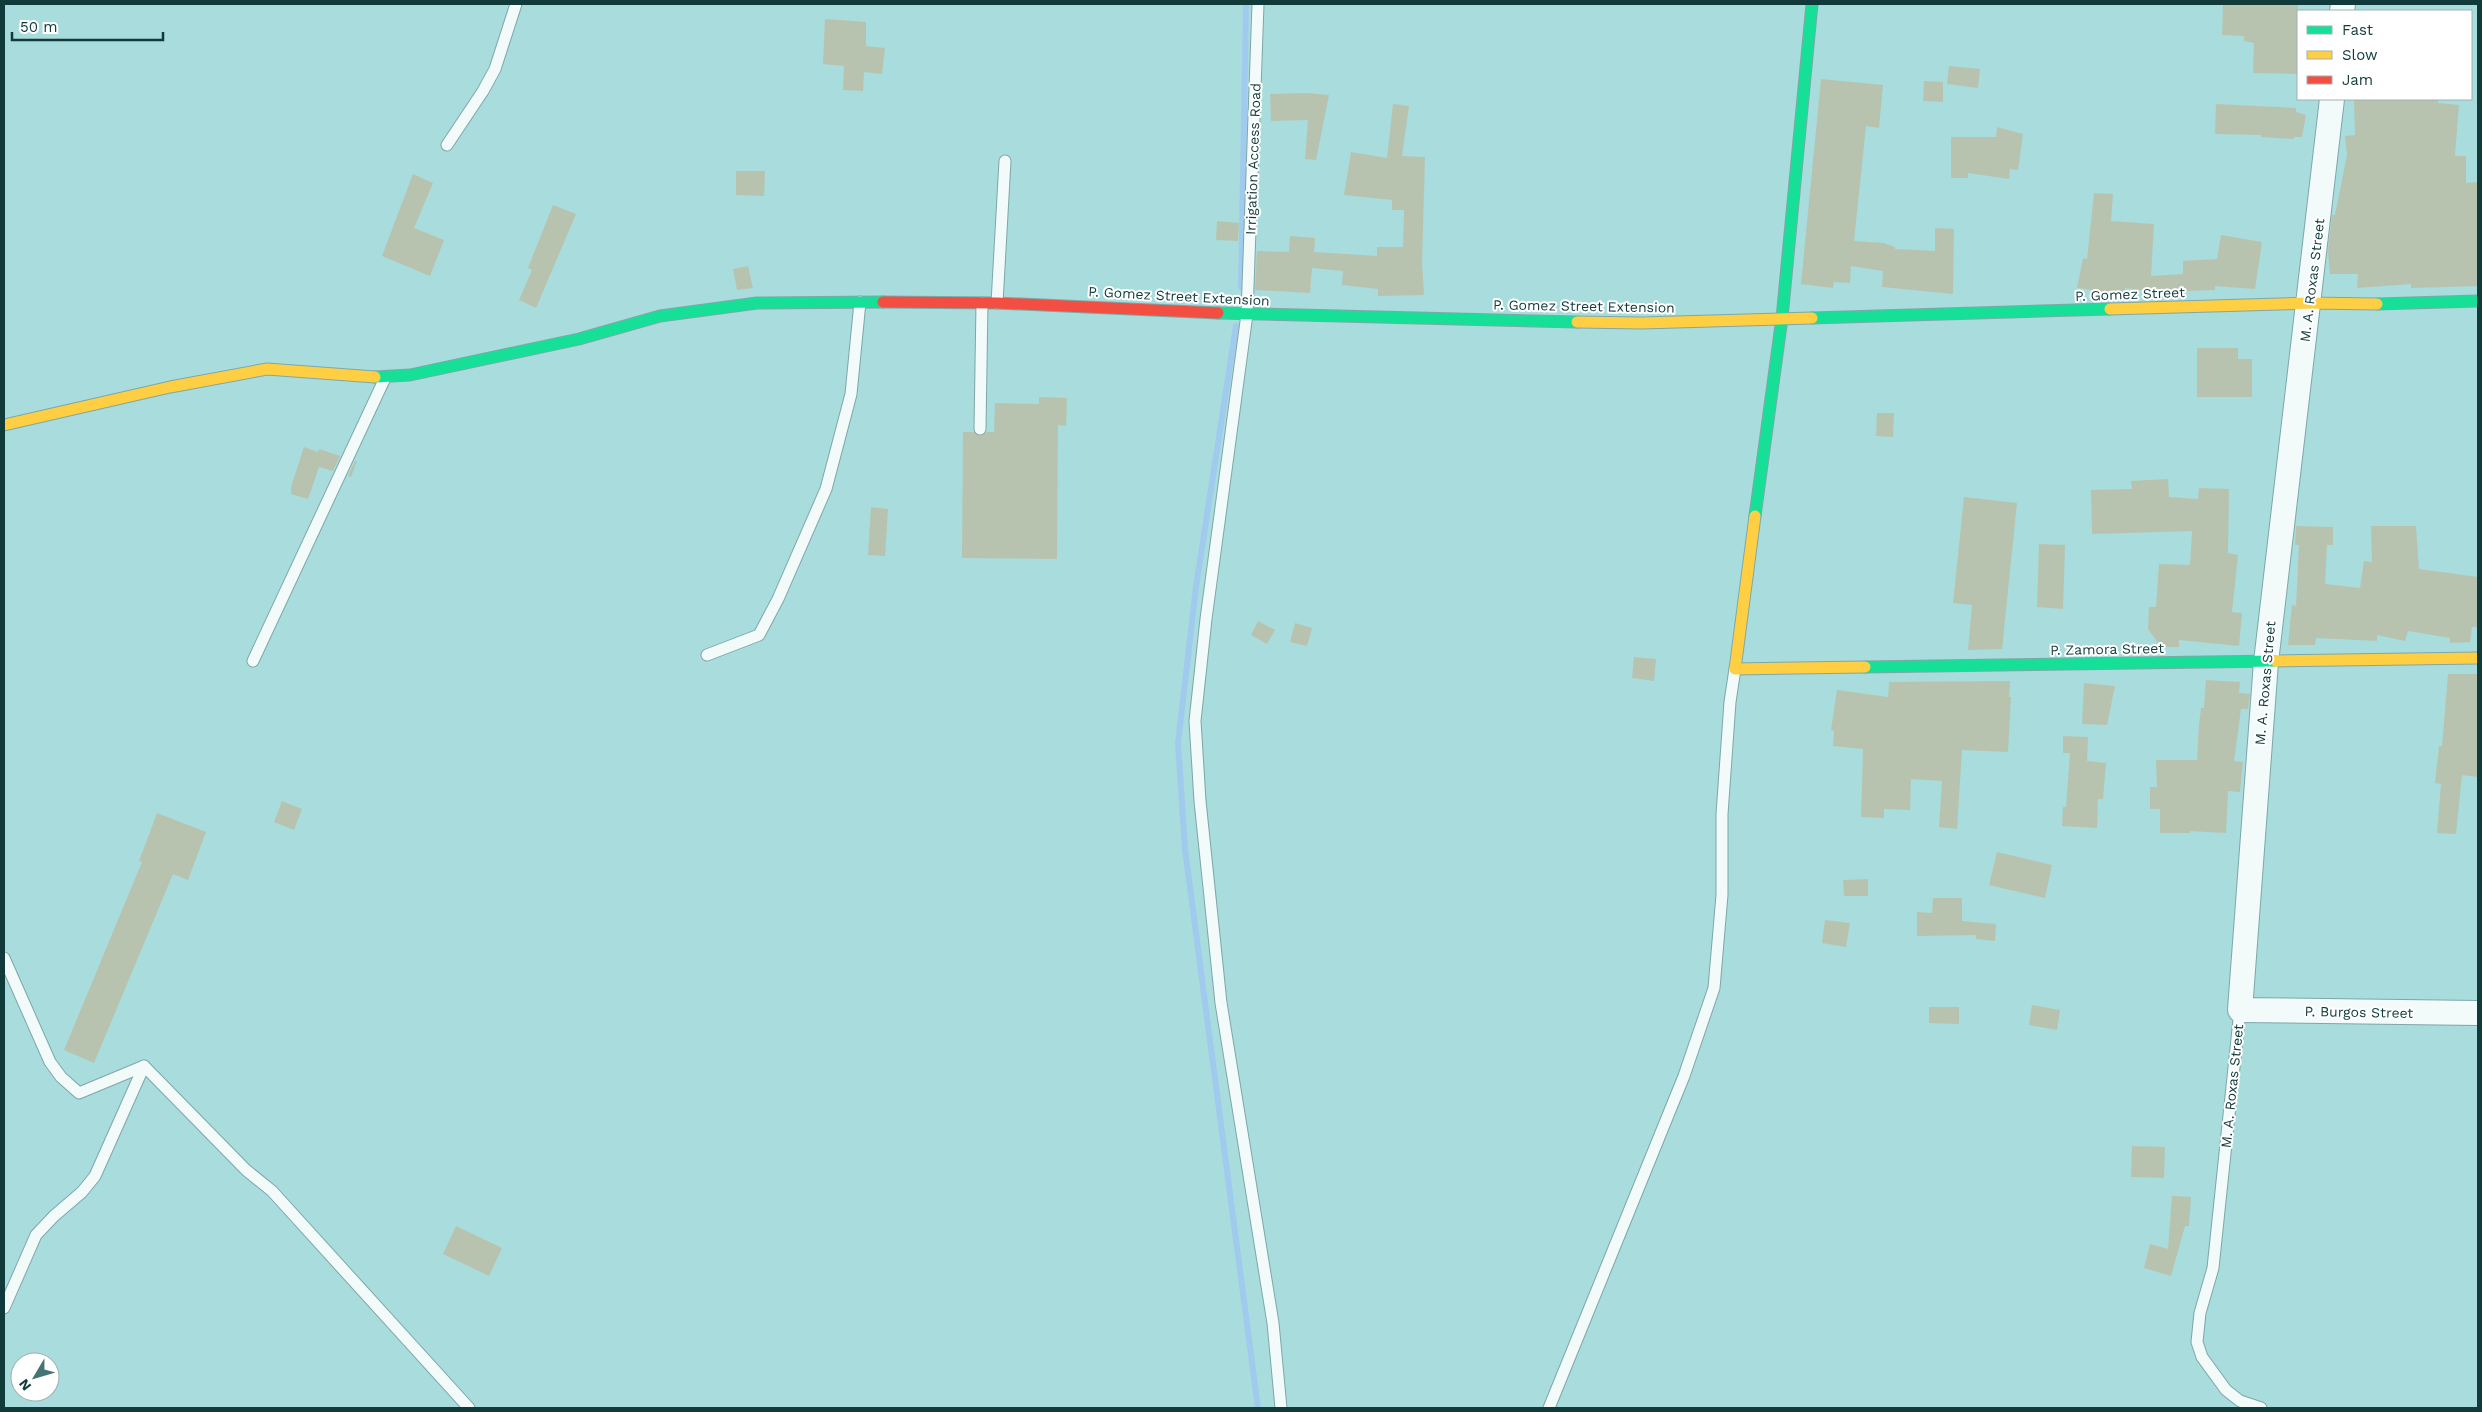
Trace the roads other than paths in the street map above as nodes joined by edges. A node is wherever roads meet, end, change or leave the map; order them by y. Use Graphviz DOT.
graph roads {
  1 [pos="516,4"];
  2 [pos="1258,4"];
  3 [pos="1812,4"];
  4 [pos="2332,100"];
  5 [pos="447,145"];
  6 [pos="1006,162"];
  7 [pos="2478,301"];
  8 [pos="860,302"];
  9 [pos="997,302"];
  10 [pos="982,303"];
  11 [pos="2309,304"];
  12 [pos="1248,314"];
  13 [pos="1782,318"];
  14 [pos="386,377"];
  15 [pos="4,425"];
  16 [pos="980,429"];
  17 [pos="707,655"];
  18 [pos="2478,658"];
  19 [pos="253,661"];
  20 [pos="2266,662"];
  21 [pos="1735,669"];
  22 [pos="4,958"];
  23 [pos="2240,1010"];
  24 [pos="2478,1013"];
  25 [pos="144,1066"];
  26 [pos="4,1308"];
  27 [pos="469,1408"];
  28 [pos="1281,1408"];
  29 [pos="1548,1408"];
  30 [pos="2261,1408"];
  1 -- 5 [label="lane"];
  2 -- 12 [label="lane, Irrigation Access Road"];
  3 -- 13 [label="street"];
  4 -- 11 [label="street, M. A. Roxas Street"];
  6 -- 9 [label="lane"];
  7 -- 11 [label="street, P. Gomez Street"];
  8 -- 10 [label="street, P. Gomez Street Extension"];
  8 -- 14 [label="street, P. Gomez Street Extension"];
  8 -- 17 [label="lane"];
  9 -- 10 [label="street, P. Gomez Street Extension"];
  9 -- 12 [label="street, P. Gomez Street Extension"];
  10 -- 16 [label="lane"];
  11 -- 13 [label="street, P. Gomez Street"];
  11 -- 20 [label="street, M. A. Roxas Street"];
  12 -- 13 [label="street, P. Gomez Street Extension"];
  12 -- 28 [label="lane, Irrigation Access Road"];
  13 -- 21 [label="street"];
  14 -- 15 [label="street, P. Gomez Street Extension"];
  14 -- 19 [label="lane"];
  18 -- 20 [label="street, P. Zamora Street"];
  20 -- 21 [label="street, P. Zamora Street"];
  20 -- 23 [label="street, M. A. Roxas Street"];
  21 -- 29 [label="lane"];
  22 -- 25 [label="lane"];
  23 -- 24 [label="street, P. Burgos Street"];
  23 -- 30 [label="lane, M. A. Roxas Street"];
  25 -- 26 [label="lane"];
  25 -- 27 [label="lane"];
}
